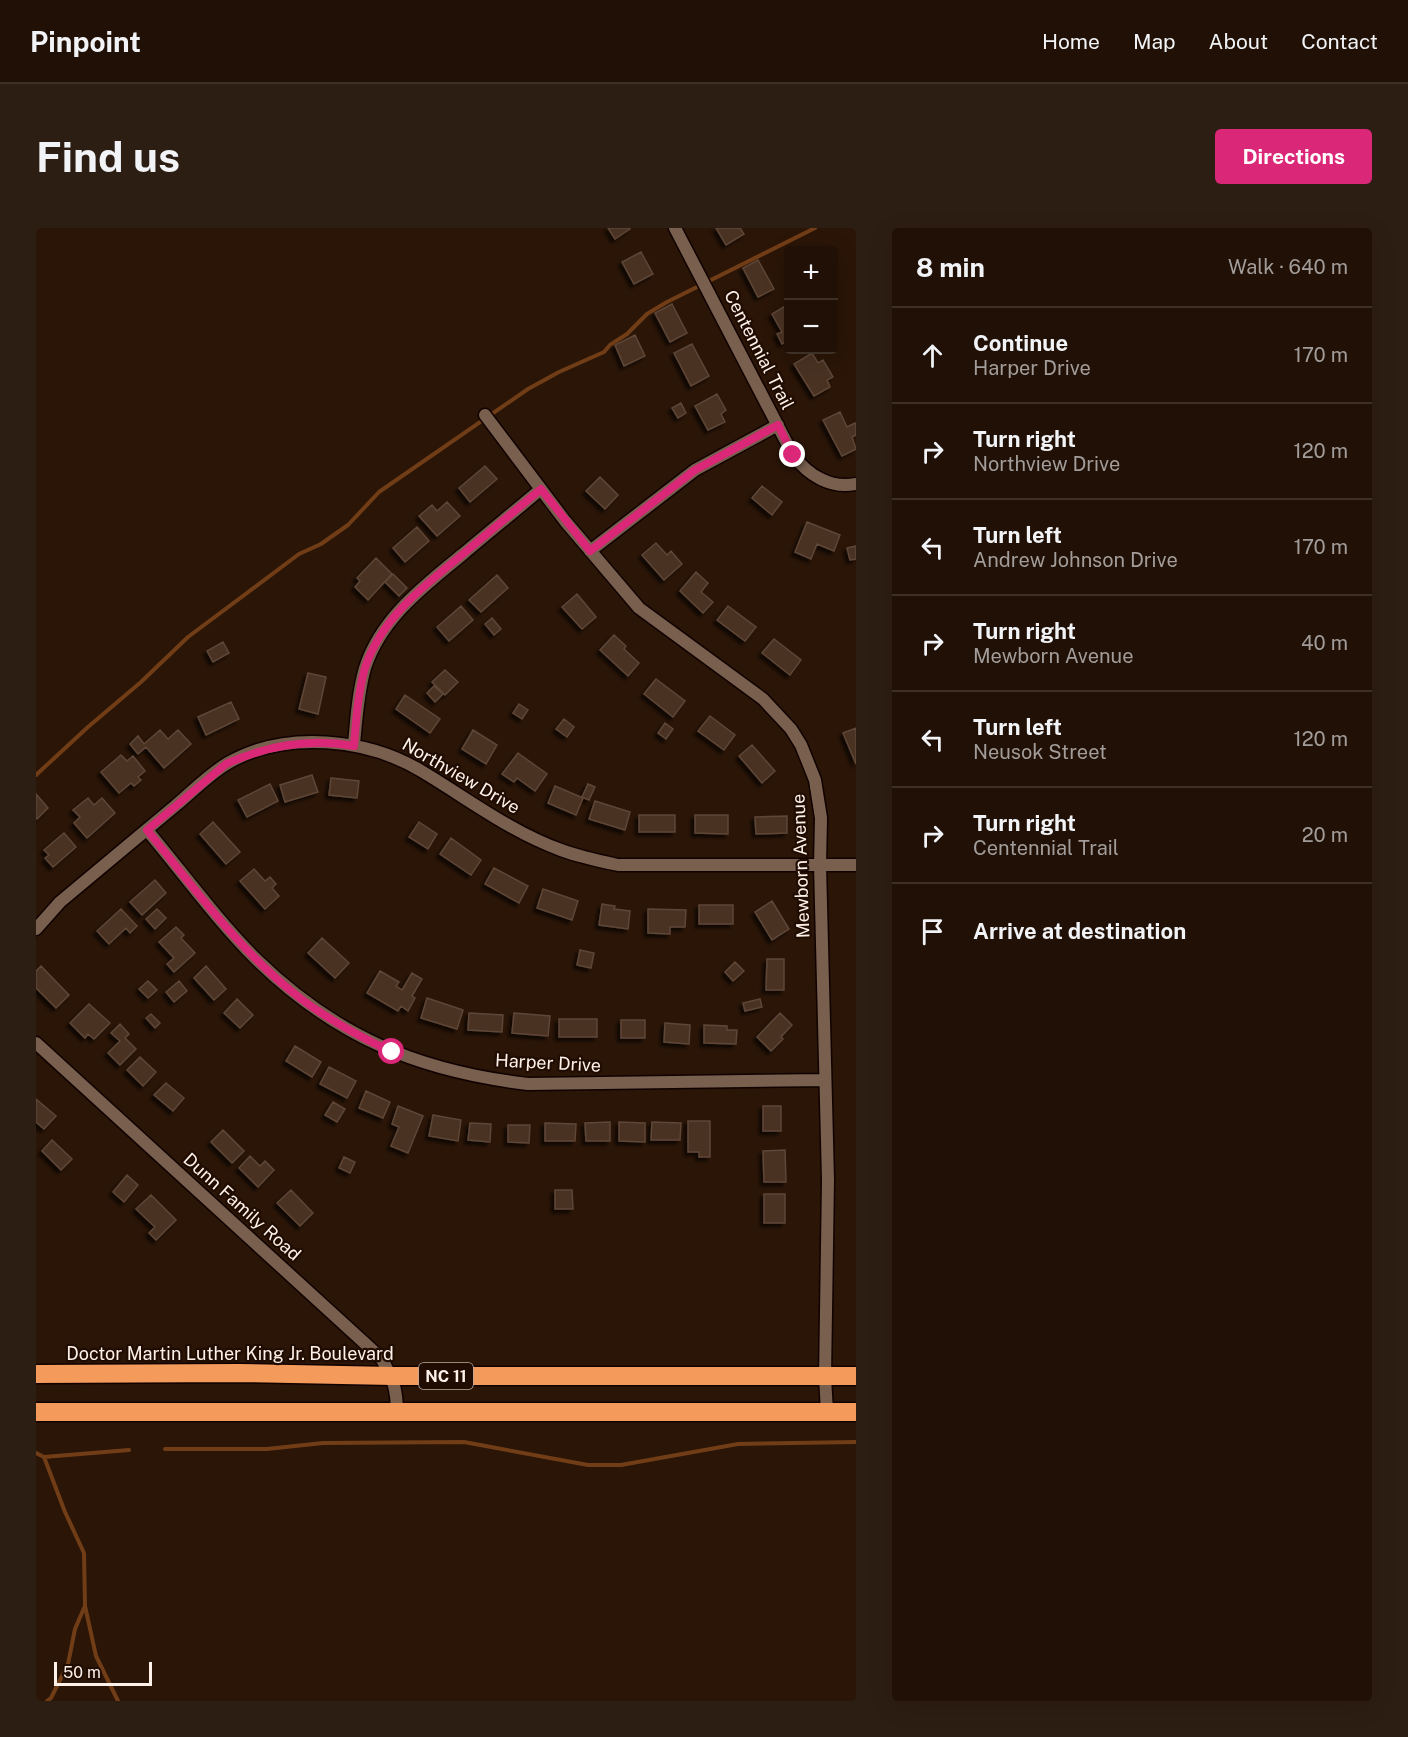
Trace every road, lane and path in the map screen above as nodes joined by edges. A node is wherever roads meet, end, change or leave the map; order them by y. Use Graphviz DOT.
graph roads {
  1 [pos="675,228"];
  2 [pos="486,415"];
  3 [pos="778,425"];
  4 [pos="856,484"];
  5 [pos="541,489"];
  6 [pos="590,551"];
  7 [pos="354,746"];
  8 [pos="147,830"];
  9 [pos="820,865"];
  10 [pos="856,865"];
  11 [pos="36,929"];
  12 [pos="36,1043"];
  13 [pos="825,1080"];
  14 [pos="36,1374"];
  15 [pos="392,1376"];
  16 [pos="856,1376"];
  17 [pos="825,1377"];
  18 [pos="36,1412"];
  19 [pos="827,1412"];
  20 [pos="856,1412"];
  21 [pos="397,1413"];
  1 -- 3 [label="street, Centennial Trail"];
  2 -- 5 [label="street, Mewborn Avenue"];
  3 -- 4 [label="street, Centennial Trail"];
  3 -- 6 [label="street"];
  5 -- 6 [label="street, Mewborn Avenue"];
  5 -- 7 [label="street"];
  6 -- 9 [label="street, Mewborn Avenue"];
  7 -- 8 [label="street, Northview Drive"];
  7 -- 9 [label="street, Northview Drive"];
  8 -- 11 [label="street, Northview Drive"];
  8 -- 13 [label="street, Harper Drive"];
  9 -- 10 [label="street, Northview Drive"];
  9 -- 13 [label="street, Mewborn Avenue"];
  12 -- 15 [label="street, Dunn Family Road"];
  13 -- 17 [label="street, Mewborn Avenue"];
  14 -- 15 [label="highway, Doctor Martin Luther King Jr. Boulevard / NC 11"];
  15 -- 17 [label="highway, Doctor Martin Luther King Jr. Boulevard / NC 11"];
  15 -- 21 [label="street, Dunn Family Road"];
  16 -- 17 [label="highway, Doctor Martin Luther King Jr. Boulevard / NC 11"];
  17 -- 19 [label="street, Mewborn Avenue"];
  18 -- 21 [label="highway, NC 11"];
  19 -- 20 [label="highway, NC 11"];
  19 -- 21 [label="highway, NC 11"];
}
